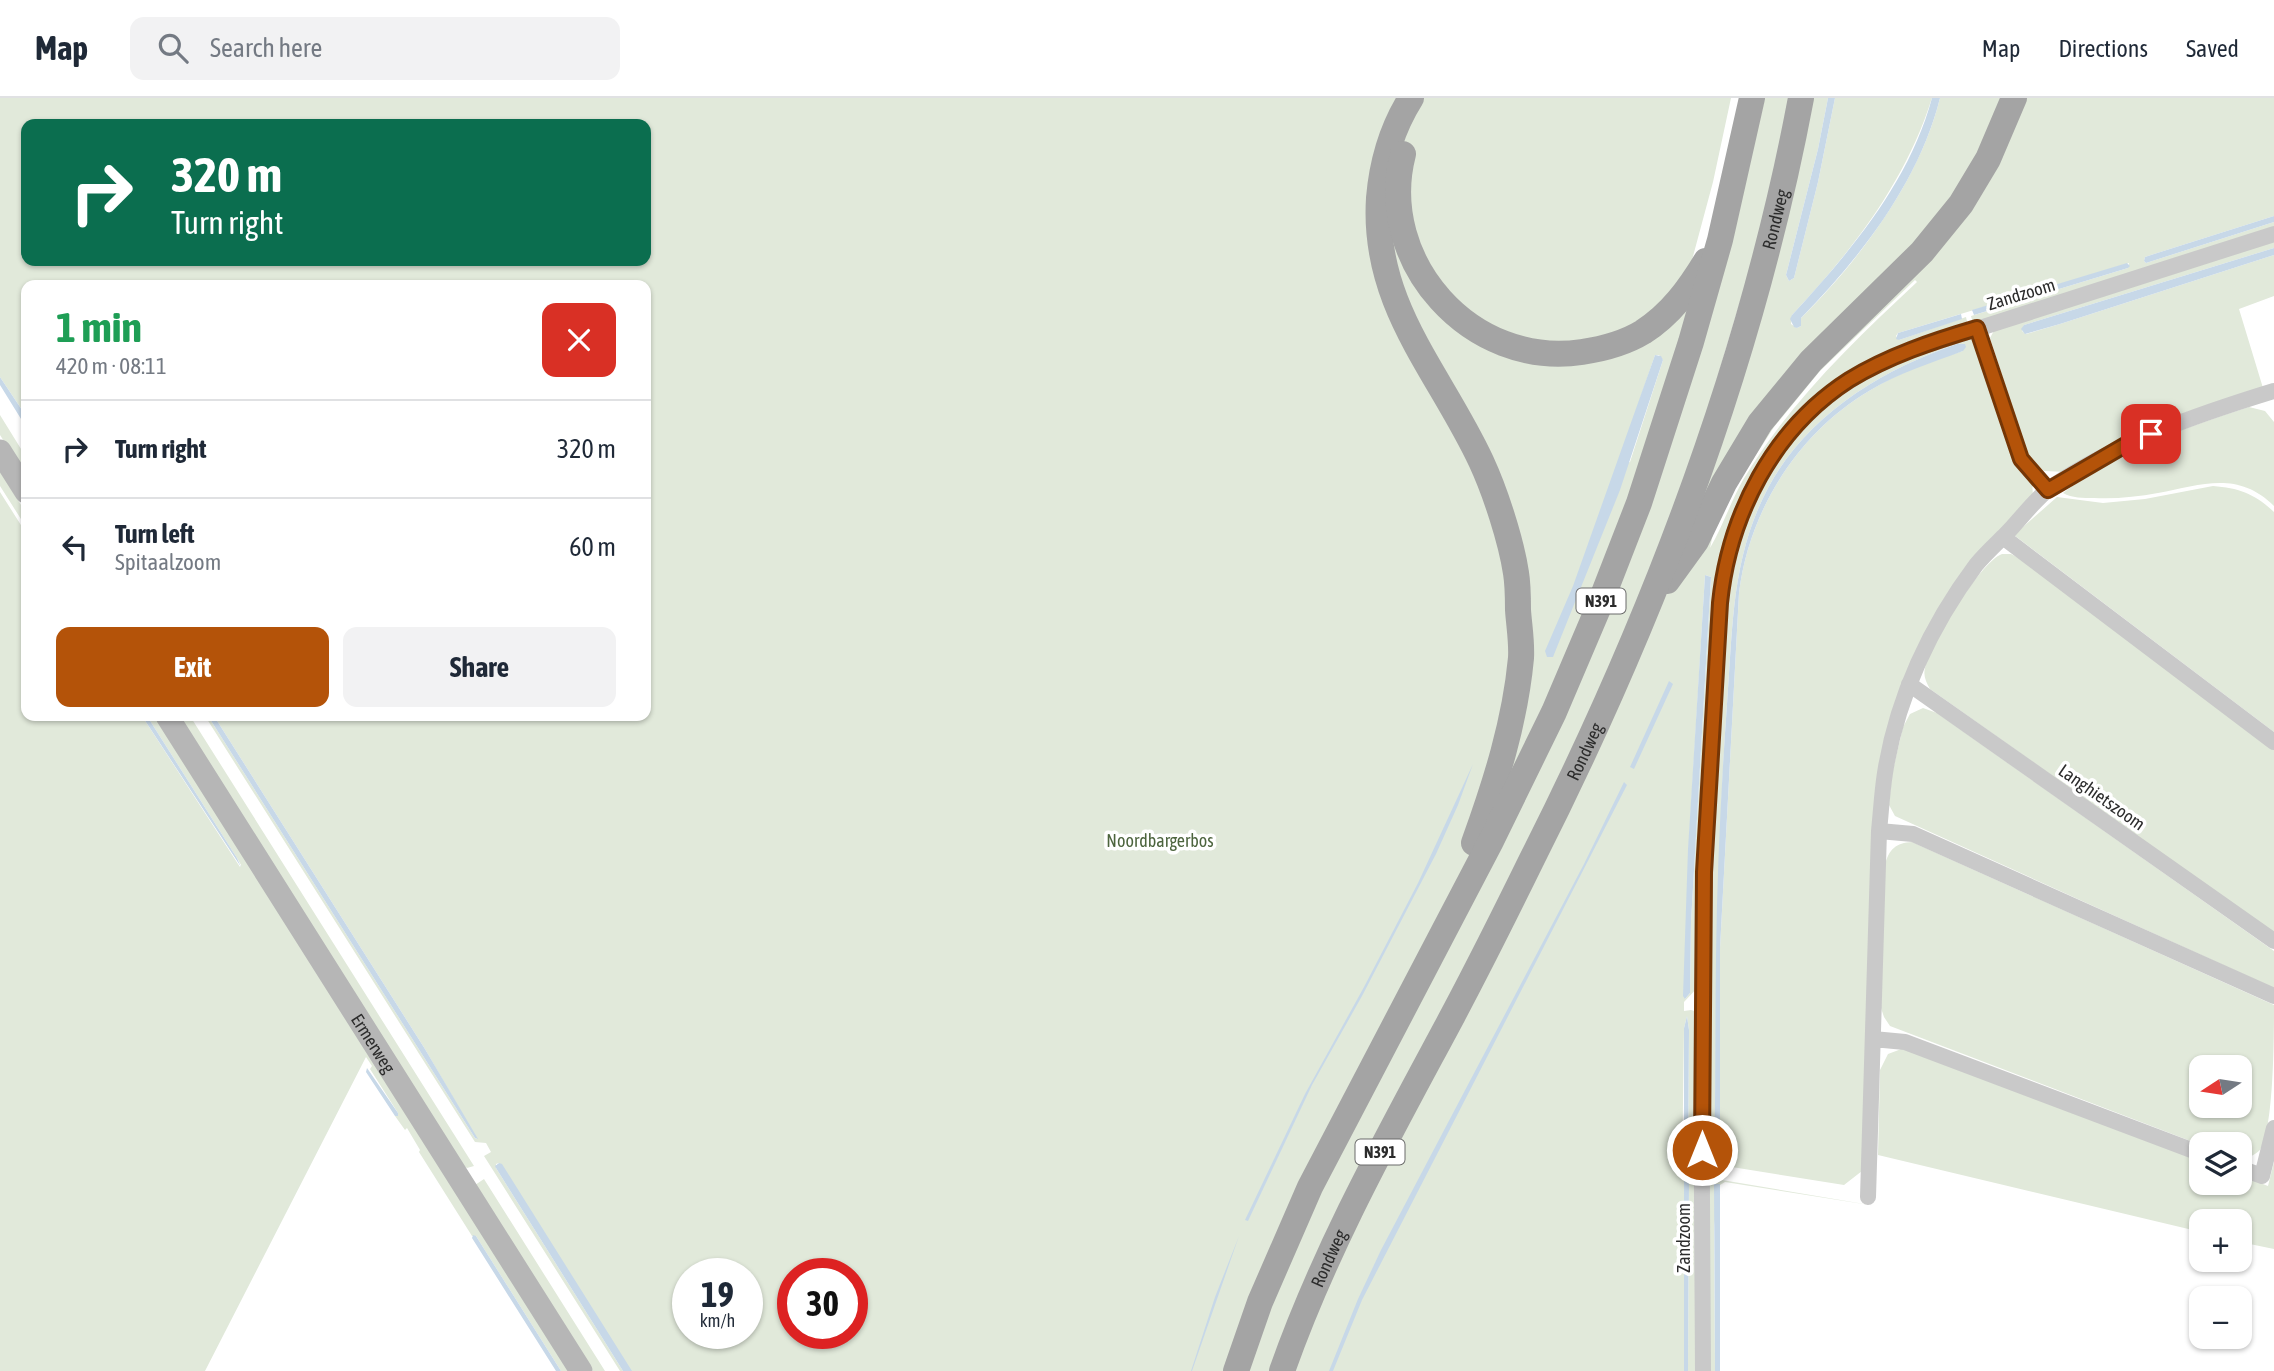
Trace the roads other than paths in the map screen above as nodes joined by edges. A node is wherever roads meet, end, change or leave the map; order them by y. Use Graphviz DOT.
graph roads {
  1 [pos="1411,98"];
  2 [pos="1427,98"];
  3 [pos="1752,98"];
  4 [pos="1801,98"];
  5 [pos="2014,98"];
  6 [pos="2274,234"];
  7 [pos="1720,240"];
  8 [pos="1977,328"];
  9 [pos="2273,394"];
  10 [pos="0,450"];
  11 [pos="21,484"];
  12 [pos="2048,490"];
  13 [pos="2003,537"];
  14 [pos="1649,605"];
  15 [pos="1909,684"];
  16 [pos="170,721"];
  17 [pos="2274,742"];
  18 [pos="1879,831"];
  19 [pos="2274,941"];
  20 [pos="1439,943"];
  21 [pos="2274,996"];
  22 [pos="1873,1039"];
  23 [pos="2274,1128"];
  24 [pos="2189,1148"];
  25 [pos="2252,1172"];
  26 [pos="1868,1197"];
  27 [pos="581,1371"];
  28 [pos="1236,1371"];
  29 [pos="1282,1371"];
  30 [pos="1703,1371"];
  1 -- 20 [label="main road, N391"];
  2 -- 7 [label="main road, N391"];
  3 -- 7 [label="main road, N391"];
  4 -- 14 [label="main road, Rondweg / N391"];
  5 -- 14 [label="main road, N391"];
  6 -- 8 [label="street, Zandzoom"];
  7 -- 20 [label="main road, N391"];
  8 -- 12 [label="street"];
  8 -- 30 [label="street, Zandzoom"];
  9 -- 12 [label="street"];
  10 -- 11 [label="street"];
  12 -- 13 [label="street"];
  13 -- 15 [label="street"];
  13 -- 17 [label="street"];
  14 -- 29 [label="main road, Rondweg / N391"];
  15 -- 18 [label="street"];
  15 -- 19 [label="street, Langhietszoom"];
  16 -- 27 [label="street, Ermerweg"];
  18 -- 21 [label="street"];
  18 -- 22 [label="street"];
  20 -- 28 [label="main road, N391"];
  22 -- 24 [label="street"];
  22 -- 26 [label="street"];
  23 -- 25 [label="street"];
}
